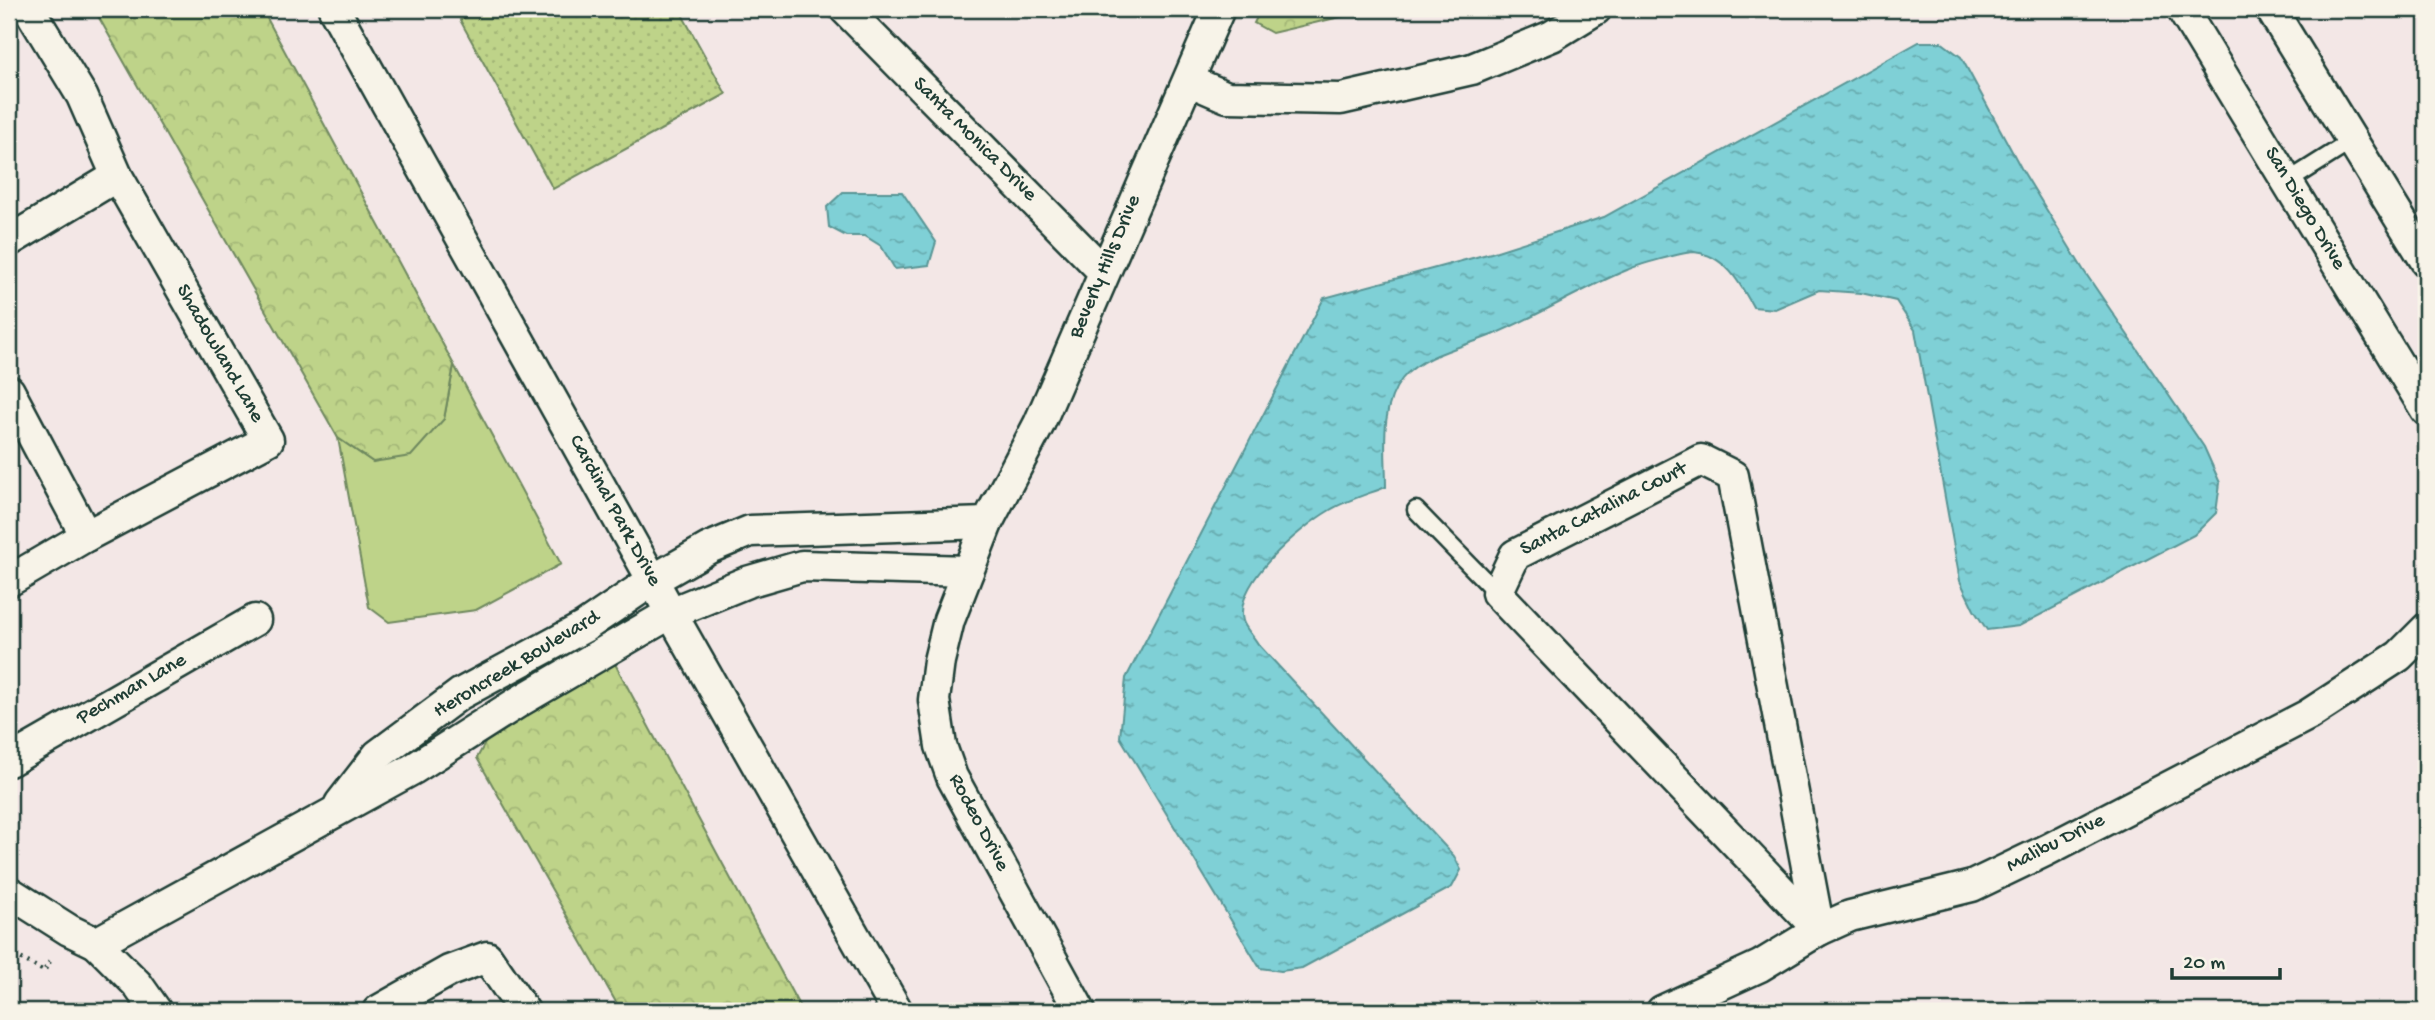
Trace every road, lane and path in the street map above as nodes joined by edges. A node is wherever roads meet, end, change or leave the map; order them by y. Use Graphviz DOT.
graph roads {
  1 [pos="29,9"];
  2 [pos="334,9"];
  3 [pos="845,9"];
  4 [pos="1220,9"];
  5 [pos="1596,9"];
  6 [pos="2182,9"];
  7 [pos="2271,9"];
  8 [pos="1190,80"];
  9 [pos="2352,141"];
  10 [pos="117,176"];
  11 [pos="2287,182"];
  12 [pos="9,241"];
  13 [pos="2426,261"];
  14 [pos="1104,271"];
  15 [pos="9,391"];
  16 [pos="2426,410"];
  17 [pos="1416,510"];
  18 [pos="987,523"];
  19 [pos="86,536"];
  20 [pos="968,571"];
  21 [pos="9,580"];
  22 [pos="653,580"];
  23 [pos="1497,593"];
  24 [pos="671,613"];
  25 [pos="255,620"];
  26 [pos="949,620"];
  27 [pos="2426,629"];
  28 [pos="9,761"];
  29 [pos="330,816"];
  30 [pos="9,892"];
  31 [pos="1819,930"];
  32 [pos="96,943"];
  33 [pos="156,1011"];
  34 [pos="378,1011"];
  35 [pos="524,1011"];
  36 [pos="897,1011"];
  37 [pos="1080,1011"];
  38 [pos="1662,1011"];
  1 -- 10 [label="street, Shadowland Lane"];
  2 -- 22 [label="street, Cardinal Park Drive"];
  3 -- 14 [label="street, Santa Monica Drive"];
  4 -- 8 [label="street, Beverly Hills Drive"];
  5 -- 8 [label="street"];
  6 -- 11 [label="street, San Diego Drive"];
  7 -- 9 [label="street"];
  8 -- 14 [label="street, Beverly Hills Drive"];
  9 -- 11 [label="lane"];
  9 -- 13 [label="street"];
  10 -- 12 [label="street"];
  10 -- 19 [label="street, Shadowland Lane"];
  11 -- 16 [label="street, San Diego Drive"];
  14 -- 18 [label="street, Beverly Hills Drive"];
  15 -- 19 [label="street"];
  17 -- 23 [label="lane"];
  18 -- 20 [label="street, Beverly Hills Drive"];
  18 -- 22 [label="street"];
  19 -- 21 [label="street, Shadowland Lane"];
  20 -- 24 [label="street"];
  20 -- 26 [label="street, Beverly Hills Drive"];
  22 -- 24 [label="street, Cardinal Park Drive"];
  22 -- 29 [label="street, Heroncreek Boulevard"];
  23 -- 31 [label="street"];
  23 -- 31 [label="street, Santa Catalina Court"];
  24 -- 29 [label="street, Heroncreek Boulevard"];
  24 -- 36 [label="street, Cardinal Park Drive"];
  25 -- 28 [label="street, Pechman Lane"];
  26 -- 37 [label="street, Rodeo Drive"];
  27 -- 31 [label="street, Malibu Drive"];
  29 -- 32 [label="street, Heroncreek Boulevard"];
  30 -- 32 [label="street"];
  31 -- 38 [label="street, Malibu Drive"];
  32 -- 33 [label="street"];
  34 -- 35 [label="street"];
}
